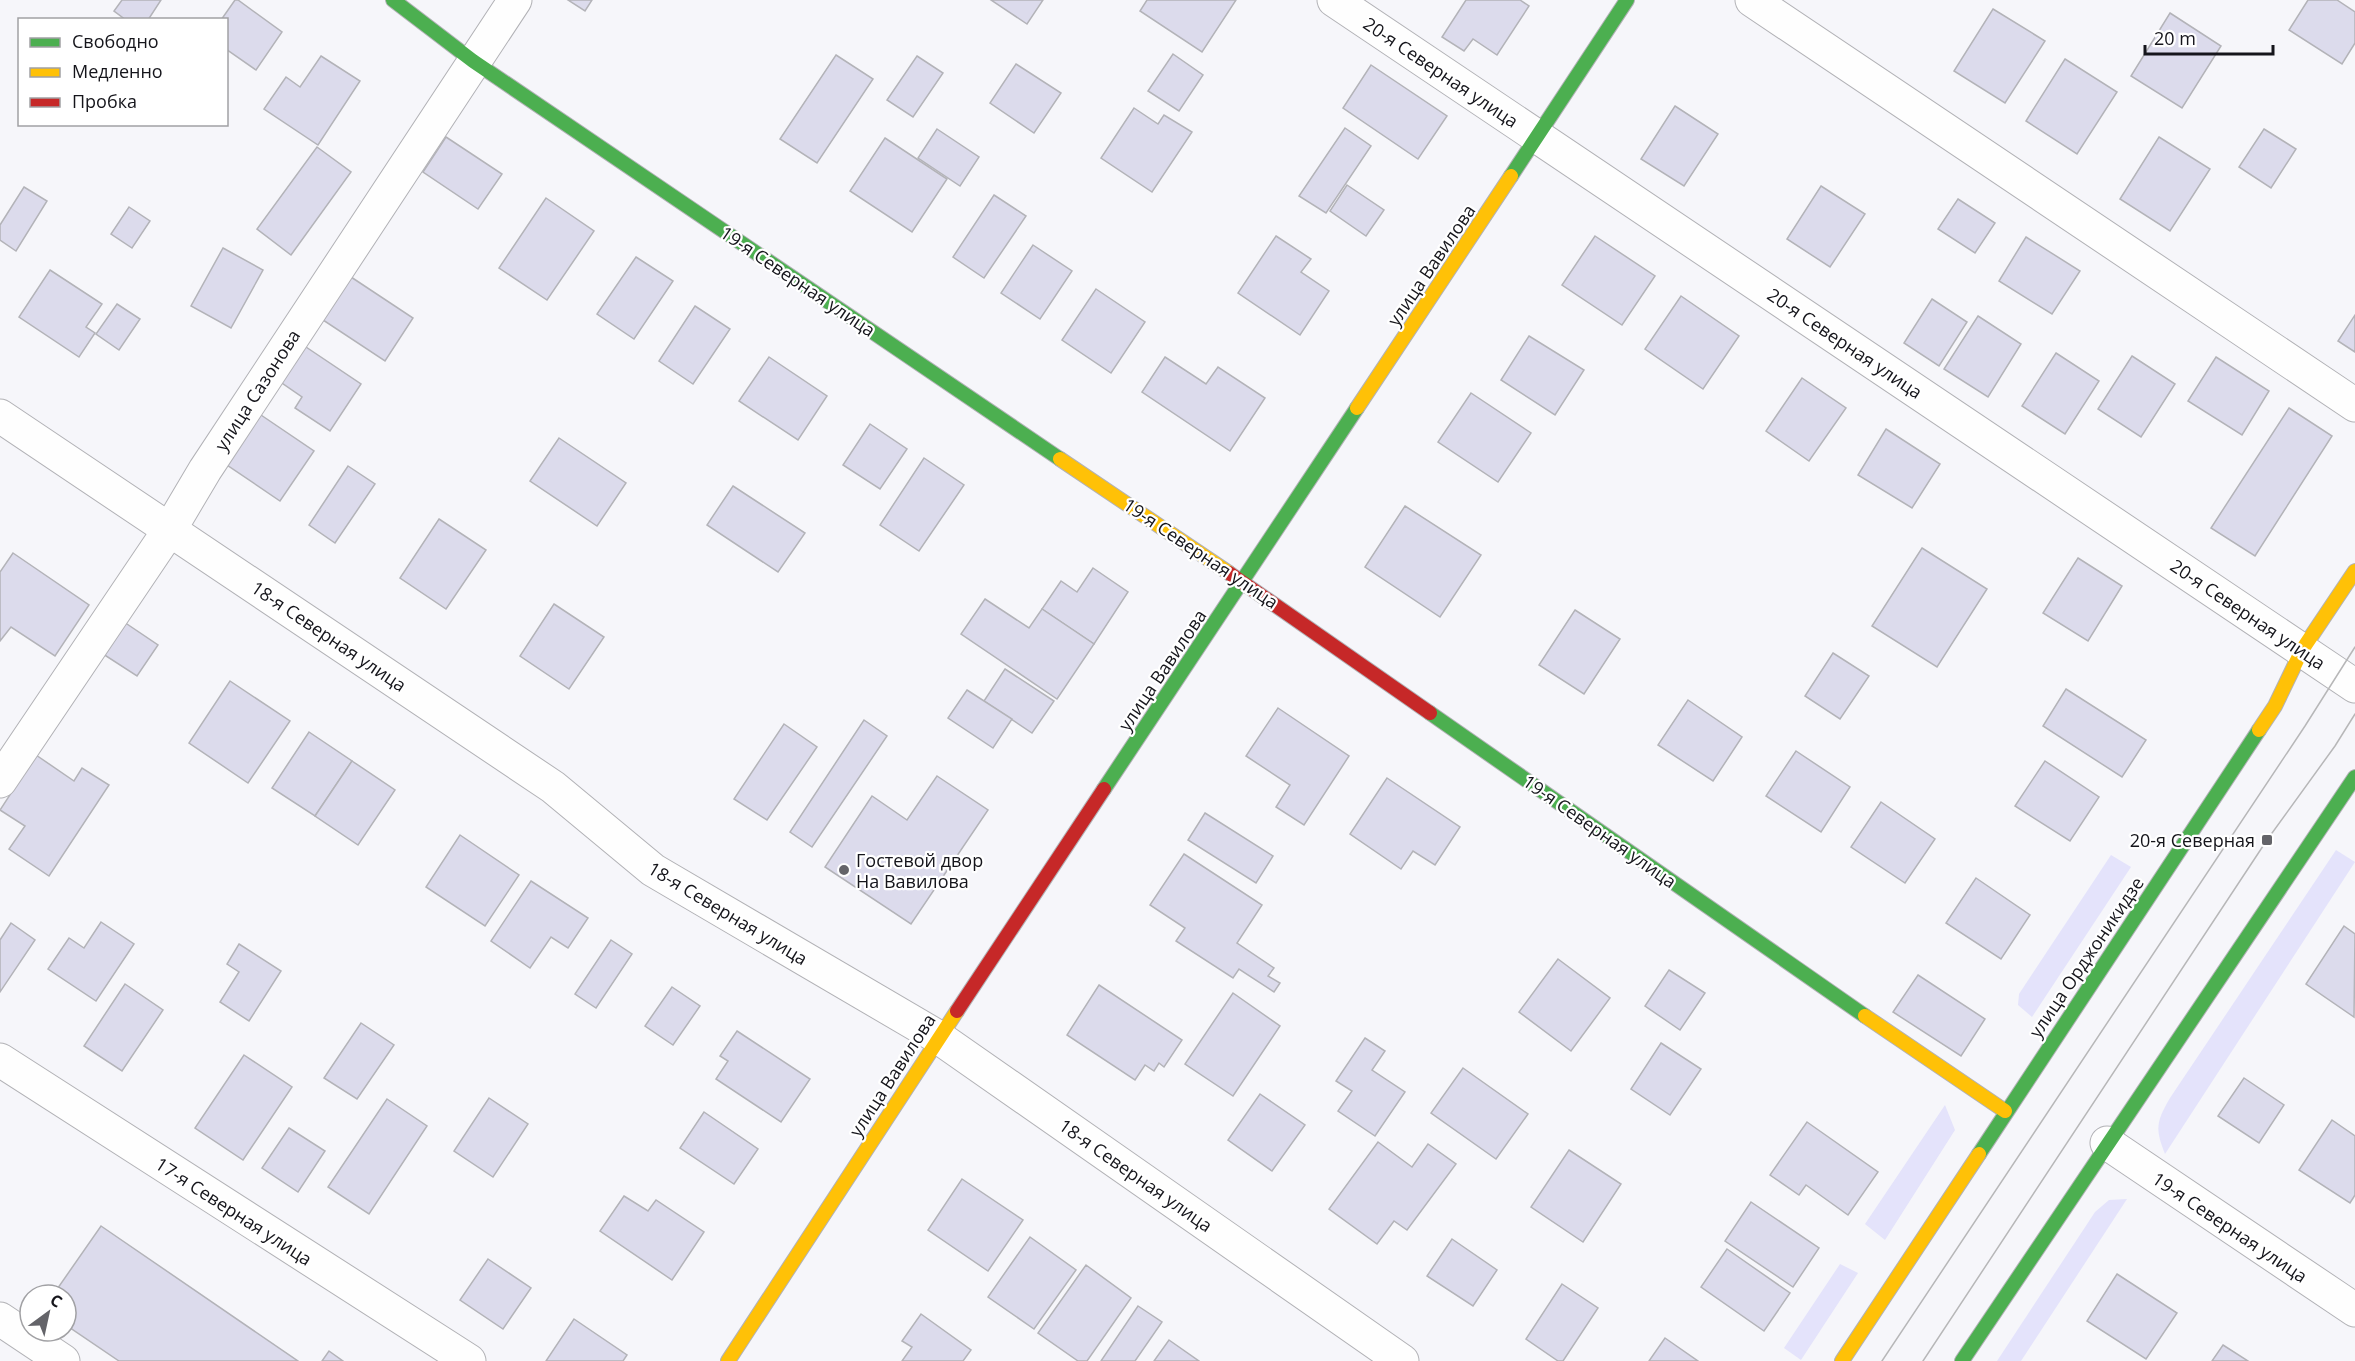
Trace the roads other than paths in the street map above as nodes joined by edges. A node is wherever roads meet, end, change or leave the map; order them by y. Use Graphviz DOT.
graph roads {
  1 [pos="393,0"];
  2 [pos="515,0"];
  3 [pos="1334,0"];
  4 [pos="1627,0"];
  5 [pos="1752,0"];
  6 [pos="474,61"];
  7 [pos="1538,136"];
  8 [pos="2355,405"];
  9 [pos="0,416"];
  10 [pos="170,529"];
  11 [pos="2355,571"];
  12 [pos="1243,582"];
  13 [pos="2302,650"];
  14 [pos="2355,686"];
  15 [pos="2355,777"];
  16 [pos="0,781"];
  17 [pos="938,1037"];
  18 [pos="0,1060"];
  19 [pos="2006,1111"];
  20 [pos="2107,1143"];
  21 [pos="2355,1310"];
  22 [pos="0,1318"];
  23 [pos="63,1361"];
  24 [pos="469,1361"];
  25 [pos="728,1361"];
  26 [pos="1402,1361"];
  27 [pos="1842,1361"];
  28 [pos="1962,1361"];
  1 -- 6 [label="street, 19-я Северная улица"];
  2 -- 6 [label="street, улица Сазонова"];
  3 -- 7 [label="street, 20-я Северная улица"];
  4 -- 7 [label="street, улица Вавилова"];
  5 -- 8 [label="street"];
  6 -- 10 [label="street, улица Сазонова"];
  6 -- 12 [label="street, 19-я Северная улица"];
  7 -- 12 [label="street, улица Вавилова"];
  7 -- 13 [label="street, 20-я Северная улица"];
  9 -- 10 [label="street, 18-я Северная улица"];
  10 -- 16 [label="street, улица Сазонова"];
  10 -- 17 [label="street, 18-я Северная улица"];
  11 -- 13 [label="street, улица Орджоникидзе"];
  12 -- 17 [label="street, улица Вавилова"];
  12 -- 19 [label="street, 19-я Северная улица"];
  13 -- 14 [label="street, 20-я Северная улица"];
  13 -- 19 [label="street, улица Орджоникидзе"];
  15 -- 20 [label="street"];
  17 -- 25 [label="street, улица Вавилова"];
  17 -- 26 [label="street, 18-я Северная улица"];
  18 -- 24 [label="street, 17-я Северная улица"];
  19 -- 27 [label="street, улица Орджоникидзе"];
  20 -- 21 [label="street, 19-я Северная улица"];
  20 -- 28 [label="street"];
  22 -- 23 [label="street"];
}
